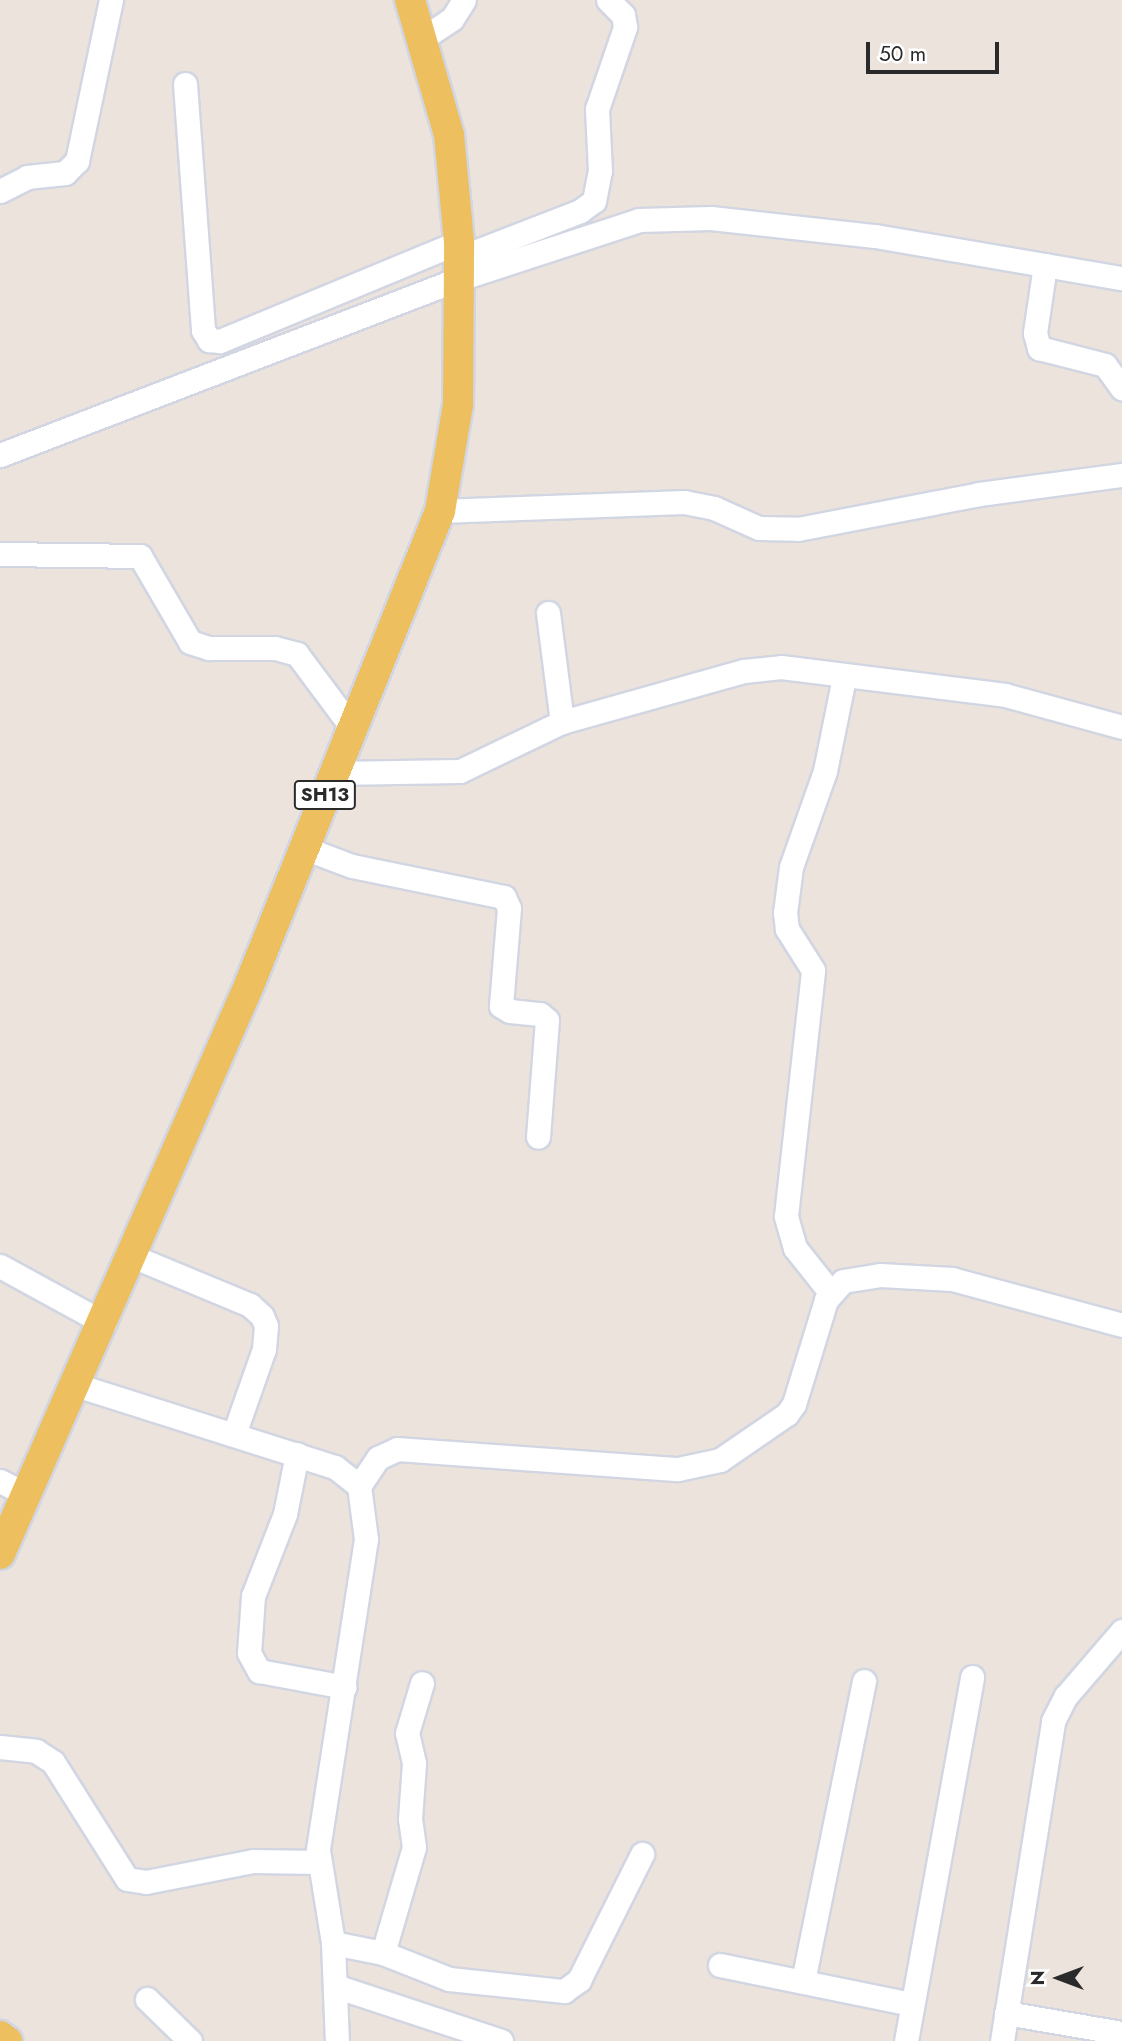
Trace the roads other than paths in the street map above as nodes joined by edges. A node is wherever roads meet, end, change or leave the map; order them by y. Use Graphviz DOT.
graph roads {
  1 [pos="111,0"];
  2 [pos="410,0"];
  3 [pos="464,0"];
  4 [pos="608,0"];
  5 [pos="422,39"];
  6 [pos="185,84"];
  7 [pos="0,191"];
  8 [pos="459,260"];
  9 [pos="1045,265"];
  10 [pos="1122,278"];
  11 [pos="1122,388"];
  12 [pos="0,456"];
  13 [pos="1122,475"];
  14 [pos="440,511"];
  15 [pos="0,554"];
  16 [pos="548,613"];
  17 [pos="844,678"];
  18 [pos="562,722"];
  19 [pos="1122,727"];
  20 [pos="353,729"];
  21 [pos="334,773"];
  22 [pos="304,848"];
  23 [pos="538,1137"];
  24 [pos="132,1256"];
  25 [pos="0,1266"];
  26 [pos="830,1292"];
  27 [pos="104,1323"];
  28 [pos="1122,1325"];
  29 [pos="76,1385"];
  30 [pos="234,1434"];
  31 [pos="297,1454"];
  32 [pos="0,1481"];
  33 [pos="359,1486"];
  34 [pos="27,1494"];
  35 [pos="2,1546"];
  36 [pos="1121,1634"];
  37 [pos="972,1677"];
  38 [pos="864,1681"];
  39 [pos="422,1683"];
  40 [pos="345,1687"];
  41 [pos="0,1747"];
  42 [pos="642,1854"];
  43 [pos="318,1862"];
  44 [pos="333,1943"];
  45 [pos="383,1953"];
  46 [pos="720,1965"];
  47 [pos="803,1981"];
  48 [pos="335,1986"];
  49 [pos="146,1999"];
  50 [pos="911,2004"];
  51 [pos="1006,2013"];
  52 [pos="1122,2033"];
  53 [pos="0,2036"];
  54 [pos="7,2041"];
  55 [pos="190,2041"];
  56 [pos="337,2041"];
  57 [pos="501,2041"];
  58 [pos="906,2041"];
  59 [pos="1002,2041"];
  1 -- 7 [label="street"];
  2 -- 5 [label="main road, SH13"];
  3 -- 5 [label="street"];
  4 -- 8 [label="street"];
  5 -- 8 [label="main road, SH13"];
  6 -- 8 [label="street"];
  8 -- 9 [label="street"];
  8 -- 12 [label="street"];
  8 -- 14 [label="main road, SH13"];
  9 -- 10 [label="street"];
  9 -- 11 [label="street"];
  13 -- 14 [label="street"];
  14 -- 20 [label="main road, SH13"];
  15 -- 20 [label="street"];
  16 -- 18 [label="street"];
  17 -- 18 [label="street"];
  17 -- 19 [label="street"];
  17 -- 26 [label="street"];
  18 -- 21 [label="street"];
  20 -- 21 [label="main road, SH13"];
  21 -- 22 [label="main road, SH13"];
  22 -- 23 [label="street"];
  22 -- 24 [label="main road, SH13"];
  24 -- 27 [label="main road, SH13"];
  24 -- 30 [label="street"];
  25 -- 27 [label="street"];
  26 -- 28 [label="street"];
  26 -- 33 [label="street"];
  27 -- 29 [label="main road, SH13"];
  29 -- 30 [label="street"];
  29 -- 34 [label="main road, SH13"];
  30 -- 31 [label="street"];
  31 -- 33 [label="street"];
  31 -- 40 [label="street"];
  32 -- 34 [label="street"];
  33 -- 40 [label="street"];
  34 -- 35 [label="main road, SH13"];
  36 -- 51 [label="street"];
  37 -- 50 [label="street"];
  38 -- 47 [label="street"];
  39 -- 45 [label="street"];
  40 -- 43 [label="street"];
  41 -- 43 [label="street"];
  42 -- 45 [label="street"];
  43 -- 44 [label="street"];
  44 -- 45 [label="street"];
  44 -- 48 [label="street"];
  46 -- 47 [label="street"];
  47 -- 50 [label="street"];
  48 -- 56 [label="street"];
  48 -- 57 [label="street"];
  49 -- 55 [label="street"];
  50 -- 58 [label="street"];
  51 -- 52 [label="street"];
  51 -- 59 [label="street"];
  53 -- 54 [label="main road"];
}
